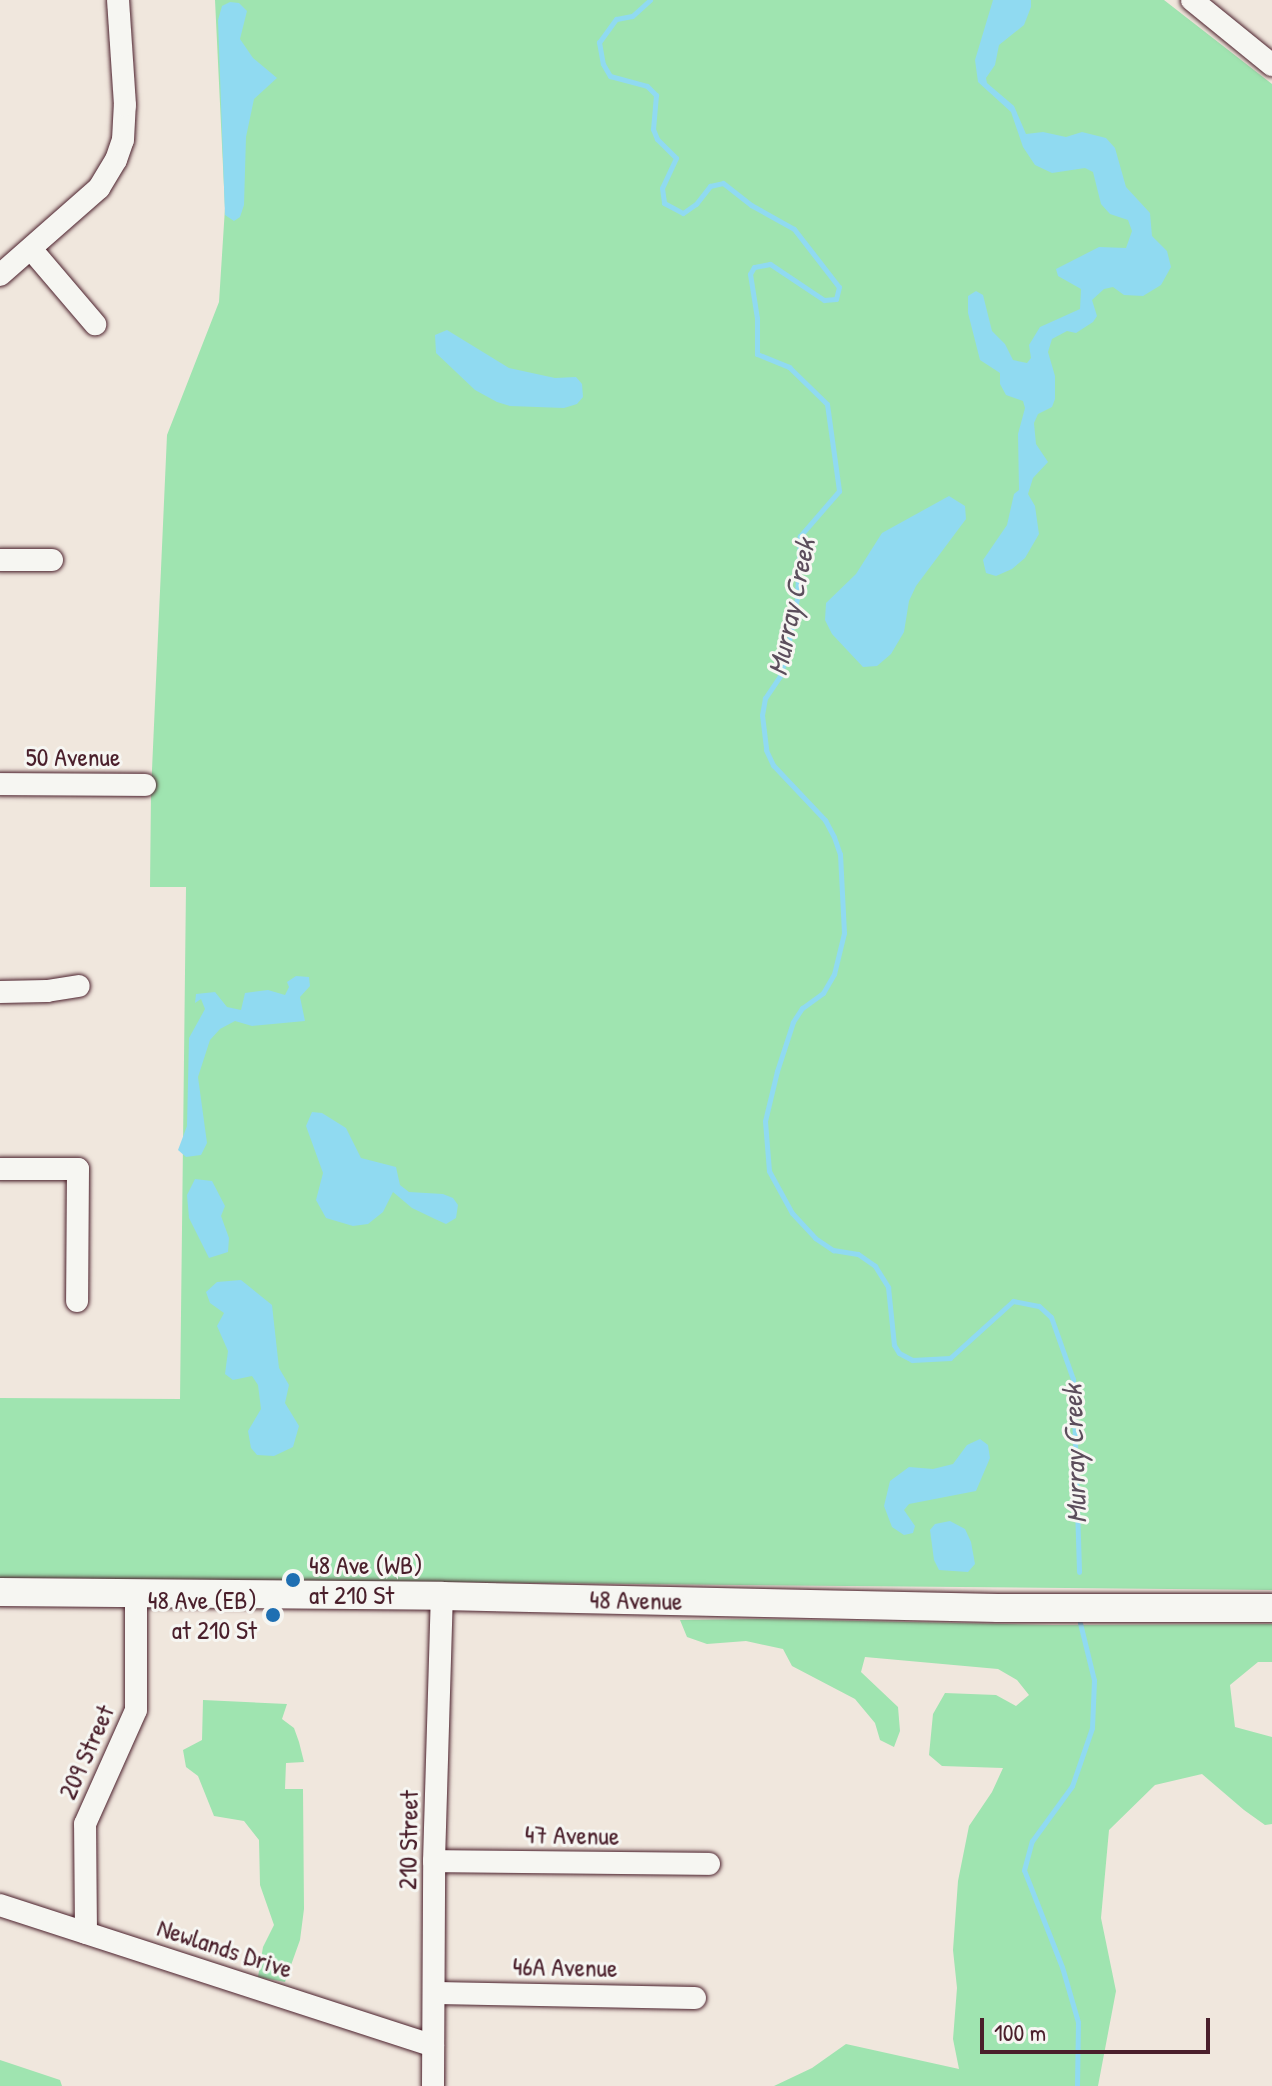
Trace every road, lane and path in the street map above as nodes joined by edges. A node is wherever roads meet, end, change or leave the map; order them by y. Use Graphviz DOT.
graph roads {
  1 [pos="118,0"];
  2 [pos="1192,0"];
  3 [pos="1272,65"];
  4 [pos="31,249"];
  5 [pos="0,275"];
  6 [pos="95,324"];
  7 [pos="0,560"];
  8 [pos="52,560"];
  9 [pos="0,784"];
  10 [pos="145,785"];
  11 [pos="79,986"];
  12 [pos="0,992"];
  13 [pos="0,1169"];
  14 [pos="77,1301"];
  15 [pos="0,1592"];
  16 [pos="136,1593"];
  17 [pos="442,1596"];
  18 [pos="1272,1608"];
  19 [pos="434,1861"];
  20 [pos="709,1864"];
  21 [pos="0,1905"];
  22 [pos="86,1933"];
  23 [pos="435,1993"];
  24 [pos="695,1998"];
  25 [pos="433,2046"];
  26 [pos="433,2086"];
  1 -- 4 [label="street"];
  2 -- 3 [label="street"];
  4 -- 5 [label="street"];
  4 -- 6 [label="street"];
  7 -- 8 [label="street"];
  9 -- 10 [label="street, 50 Avenue"];
  11 -- 12 [label="street"];
  13 -- 14 [label="street"];
  15 -- 16 [label="main road, 48 Avenue"];
  16 -- 17 [label="main road, 48 Avenue"];
  16 -- 22 [label="street, 209 Street"];
  17 -- 18 [label="main road, 48 Avenue"];
  17 -- 19 [label="street, 210 Street"];
  19 -- 20 [label="street, 47 Avenue"];
  19 -- 23 [label="street, 210 Street"];
  21 -- 22 [label="street, Newlands Drive"];
  22 -- 25 [label="street, Newlands Drive"];
  23 -- 24 [label="street, 46A Avenue"];
  23 -- 25 [label="street, 210 Street"];
  25 -- 26 [label="street, 210 Street"];
}
